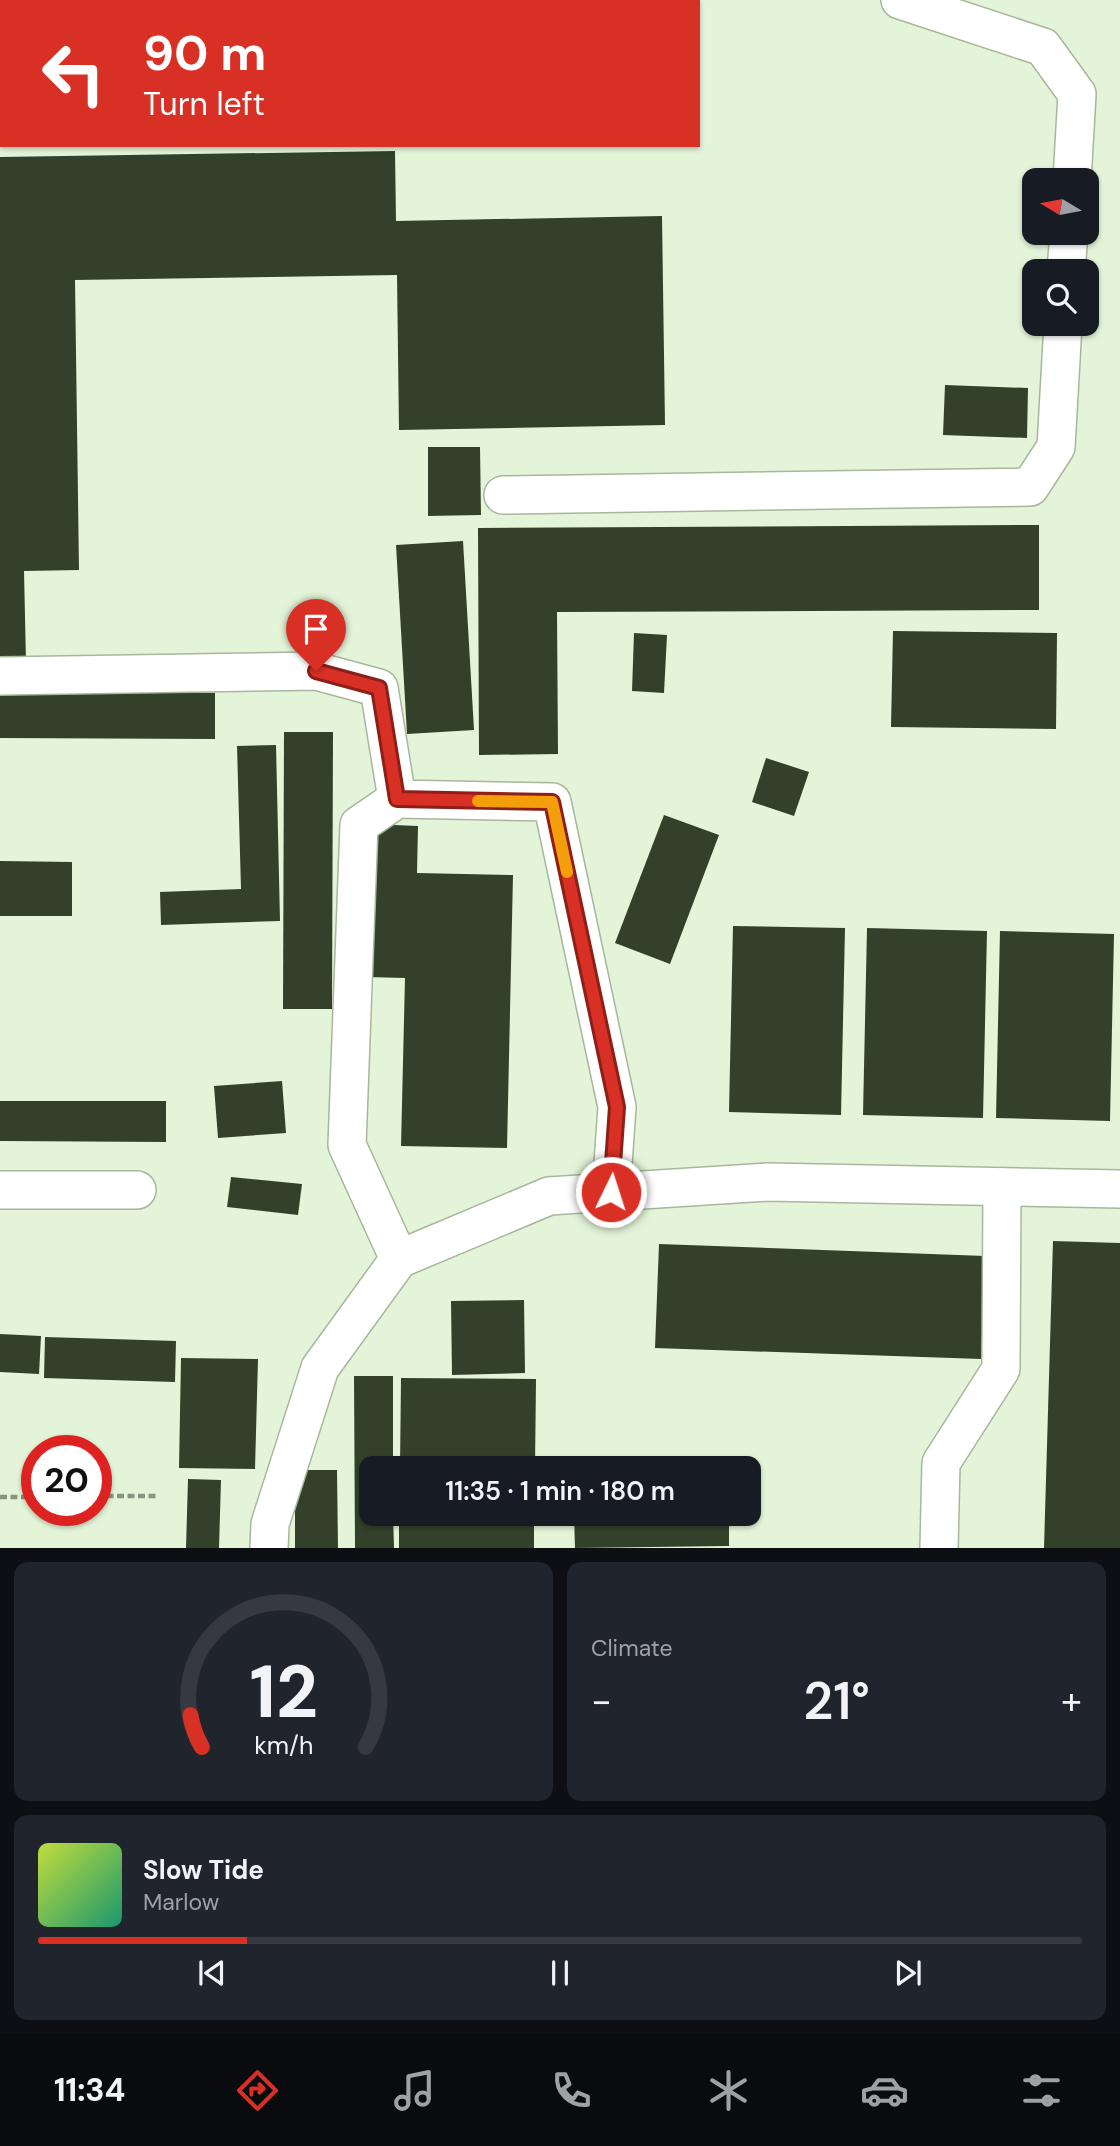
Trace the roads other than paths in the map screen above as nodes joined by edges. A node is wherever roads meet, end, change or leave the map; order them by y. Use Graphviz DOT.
graph roads {
  1 [pos="900,0"];
  2 [pos="1073,168"];
  3 [pos="1062,336"];
  4 [pos="503,495"];
  5 [pos="0,676"];
  6 [pos="397,799"];
  7 [pos="1002,1187"];
  8 [pos="1120,1189"];
  9 [pos="0,1190"];
  10 [pos="137,1190"];
  11 [pos="611,1192"];
  12 [pos="399,1259"];
  13 [pos="269,1548"];
  14 [pos="939,1548"];
  1 -- 2 [label="lane"];
  3 -- 4 [label="lane"];
  5 -- 6 [label="lane"];
  6 -- 11 [label="lane"];
  6 -- 12 [label="lane"];
  7 -- 8 [label="lane"];
  7 -- 11 [label="lane"];
  7 -- 14 [label="lane"];
  9 -- 10 [label="lane"];
  11 -- 12 [label="lane"];
  12 -- 13 [label="lane"];
}
